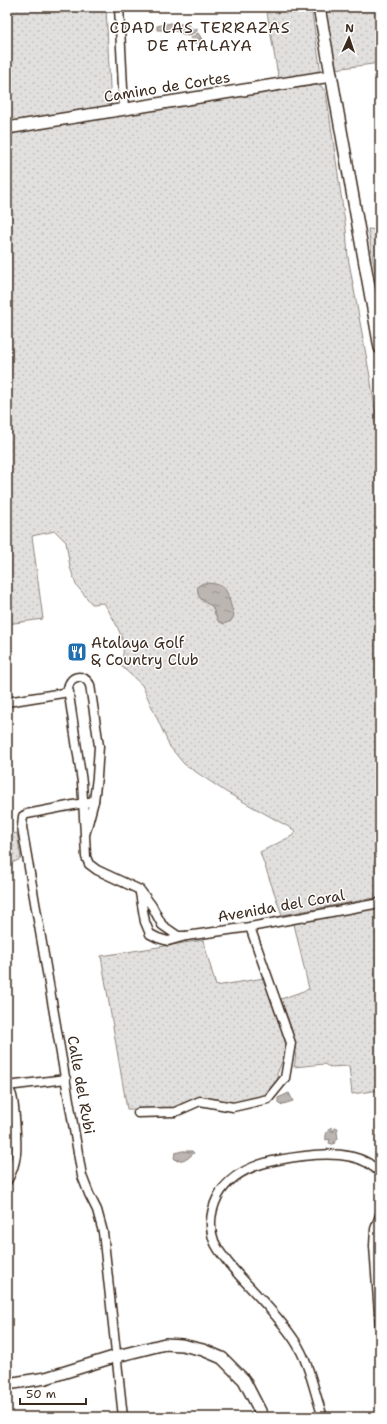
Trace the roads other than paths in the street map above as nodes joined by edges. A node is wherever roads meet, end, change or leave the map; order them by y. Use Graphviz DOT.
graph roads {
  1 [pos="119,7"];
  2 [pos="319,7"];
  3 [pos="331,76"];
  4 [pos="124,109"];
  5 [pos="7,128"];
  6 [pos="380,348"];
  7 [pos="69,692"];
  8 [pos="7,702"];
  9 [pos="94,801"];
  10 [pos="84,803"];
  11 [pos="85,835"];
  12 [pos="140,890"];
  13 [pos="380,903"];
  14 [pos="250,927"];
  15 [pos="186,936"];
  16 [pos="66,1079"];
  17 [pos="7,1087"];
  18 [pos="138,1113"];
  19 [pos="380,1172"];
  20 [pos="7,1181"];
  21 [pos="380,1215"];
  22 [pos="380,1327"];
  23 [pos="117,1356"];
  24 [pos="7,1384"];
  25 [pos="123,1417"];
  26 [pos="262,1417"];
  27 [pos="323,1417"];
  1 -- 4 [label="street"];
  2 -- 3 [label="street"];
  3 -- 4 [label="street, Camino de Cortes"];
  3 -- 6 [label="street"];
  4 -- 5 [label="street, Camino de Cortes"];
  7 -- 8 [label="street"];
  7 -- 9 [label="street"];
  7 -- 10 [label="street"];
  9 -- 10 [label="street"];
  9 -- 11 [label="street"];
  10 -- 11 [label="street"];
  10 -- 16 [label="street, Calle del Rubi"];
  11 -- 12 [label="street"];
  12 -- 15 [label="street"];
  12 -- 15 [label="street, Avenida del Coral"];
  13 -- 14 [label="street, Avenida del Coral"];
  14 -- 15 [label="street, Avenida del Coral"];
  14 -- 18 [label="street"];
  16 -- 17 [label="street"];
  16 -- 23 [label="street, Calle del Rubi"];
  17 -- 20 [label="street"];
  19 -- 27 [label="street"];
  21 -- 22 [label="street"];
  23 -- 24 [label="street"];
  23 -- 25 [label="street, Calle del Rubi"];
  23 -- 26 [label="street"];
}
